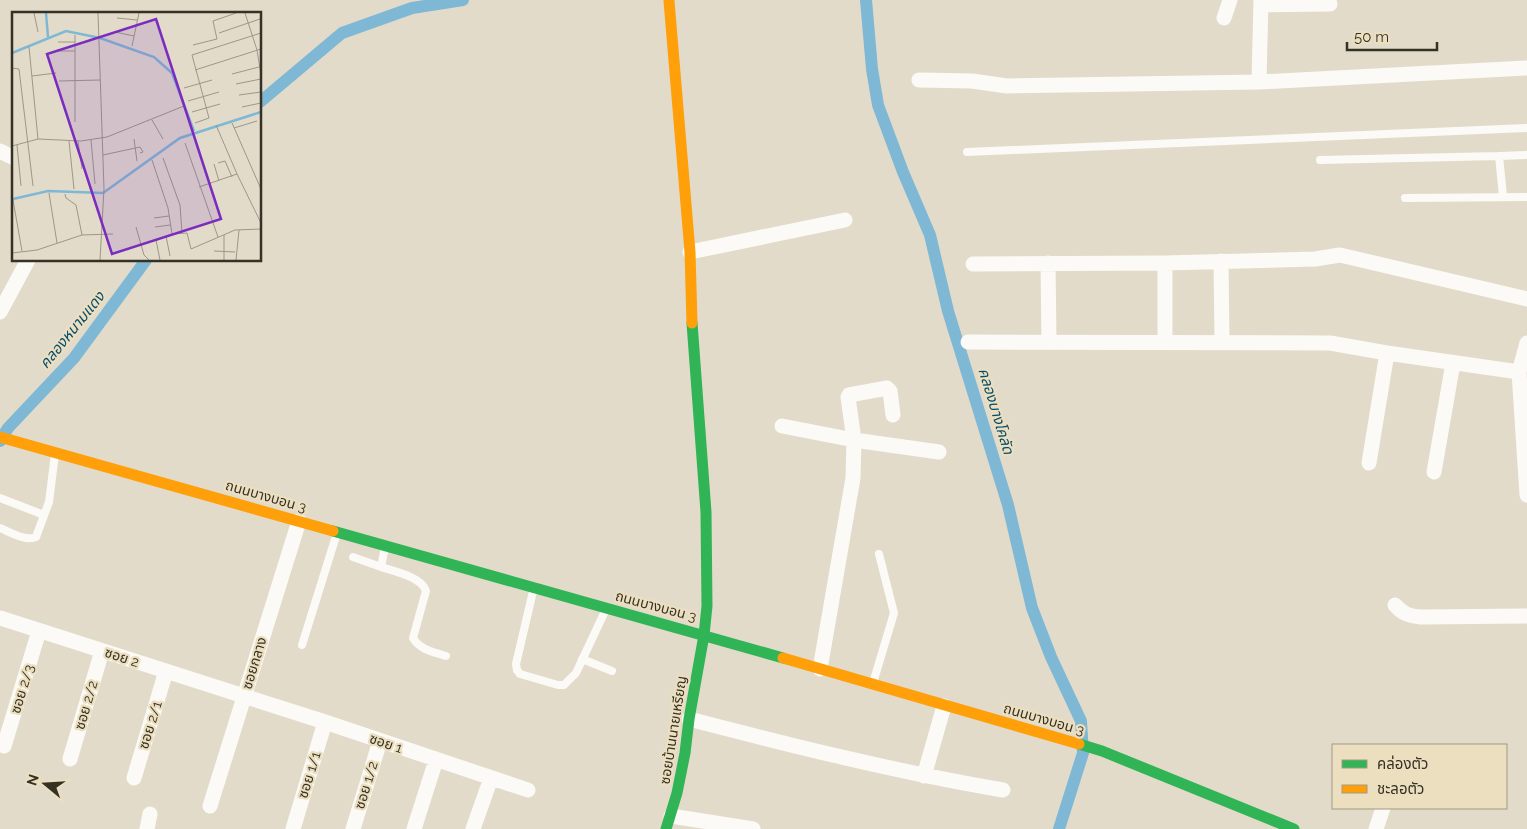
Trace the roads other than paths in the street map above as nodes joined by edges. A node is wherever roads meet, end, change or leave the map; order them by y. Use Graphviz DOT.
graph roads {
  1 [pos="1230,0"];
  2 [pos="669,1"];
  3 [pos="1261,2"];
  4 [pos="1330,4"];
  5 [pos="1224,18"];
  6 [pos="1527,68"];
  7 [pos="919,80"];
  8 [pos="1259,82"];
  9 [pos="1527,128"];
  10 [pos="0,151"];
  11 [pos="967,152"];
  12 [pos="1527,154"];
  13 [pos="1499,156"];
  14 [pos="12,157"];
  15 [pos="1320,160"];
  16 [pos="1504,196"];
  17 [pos="1527,197"];
  18 [pos="1405,198"];
  19 [pos="844,220"];
  20 [pos="690,252"];
  21 [pos="27,261"];
  22 [pos="1221,261"];
  23 [pos="1048,263"];
  24 [pos="1165,263"];
  25 [pos="973,264"];
  26 [pos="1527,299"];
  27 [pos="0,312"];
  28 [pos="968,342"];
  29 [pos="1049,342"];
  30 [pos="1164,342"];
  31 [pos="1222,342"];
  32 [pos="1527,343"];
  33 [pos="1387,353"];
  34 [pos="1453,363"];
  35 [pos="1519,372"];
  36 [pos="893,415"];
  37 [pos="1524,416"];
  38 [pos="782,426"];
  39 [pos="0,437"];
  40 [pos="854,440"];
  41 [pos="55,452"];
  42 [pos="939,452"];
  43 [pos="1369,463"];
  44 [pos="1434,472"];
  45 [pos="1527,495"];
  46 [pos="0,498"];
  47 [pos="44,515"];
  48 [pos="298,521"];
  49 [pos="0,528"];
  50 [pos="337,532"];
  51 [pos="385,545"];
  52 [pos="879,554"];
  53 [pos="352,557"];
  54 [pos="381,567"];
  55 [pos="534,587"];
  56 [pos="1395,604"];
  57 [pos="606,608"];
  58 [pos="1527,616"];
  59 [pos="0,618"];
  60 [pos="39,631"];
  61 [pos="704,634"];
  62 [pos="302,645"];
  63 [pos="102,651"];
  64 [pos="446,656"];
  65 [pos="582,659"];
  66 [pos="820,669"];
  67 [pos="612,671"];
  68 [pos="166,672"];
  69 [pos="872,685"];
  70 [pos="243,696"];
  71 [pos="944,706"];
  72 [pos="689,719"];
  73 [pos="325,722"];
  74 [pos="380,741"];
  75 [pos="4,746"];
  76 [pos="70,759"];
  77 [pos="436,760"];
  78 [pos="924,776"];
  79 [pos="134,778"];
  80 [pos="491,778"];
  81 [pos="528,790"];
  82 [pos="1003,790"];
  83 [pos="210,806"];
  84 [pos="1383,809"];
  85 [pos="150,814"];
  86 [pos="668,823"];
  87 [pos="147,829"];
  88 [pos="293,829"];
  89 [pos="353,829"];
  90 [pos="414,829"];
  91 [pos="473,829"];
  92 [pos="753,829"];
  93 [pos="1294,829"];
  94 [pos="1376,829"];
  1 -- 5 [label="street"];
  2 -- 20 [label="main road, ซอยบ้านนายเหรียญ"];
  3 -- 4 [label="street"];
  3 -- 8 [label="street"];
  6 -- 8 [label="street"];
  7 -- 8 [label="street"];
  9 -- 11 [label="lane"];
  10 -- 14 [label="street"];
  12 -- 13 [label="lane"];
  13 -- 15 [label="lane"];
  13 -- 16 [label="lane"];
  16 -- 17 [label="lane"];
  16 -- 18 [label="lane"];
  19 -- 20 [label="street"];
  20 -- 61 [label="main road, ซอยบ้านนายเหรียญ"];
  21 -- 27 [label="street"];
  22 -- 24 [label="street"];
  22 -- 26 [label="street"];
  22 -- 31 [label="street"];
  23 -- 24 [label="street"];
  23 -- 25 [label="street"];
  23 -- 29 [label="street"];
  24 -- 30 [label="street"];
  28 -- 29 [label="street"];
  29 -- 30 [label="street"];
  30 -- 31 [label="street"];
  31 -- 33 [label="street"];
  32 -- 35 [label="street"];
  33 -- 34 [label="street"];
  33 -- 43 [label="street"];
  34 -- 35 [label="street"];
  34 -- 44 [label="street"];
  35 -- 37 [label="street"];
  36 -- 40 [label="street"];
  37 -- 45 [label="street"];
  38 -- 40 [label="street"];
  39 -- 41 [label="main road, ถนนบางบอน 3"];
  40 -- 42 [label="street"];
  40 -- 66 [label="street"];
  41 -- 47 [label="lane"];
  41 -- 48 [label="main road, ถนนบางบอน 3"];
  46 -- 47 [label="lane"];
  47 -- 49 [label="lane"];
  48 -- 50 [label="main road, ถนนบางบอน 3"];
  48 -- 70 [label="street, ซอยกลาง"];
  50 -- 51 [label="main road, ถนนบางบอน 3"];
  50 -- 62 [label="lane"];
  51 -- 54 [label="lane"];
  51 -- 55 [label="main road, ถนนบางบอน 3"];
  52 -- 69 [label="lane"];
  53 -- 54 [label="lane"];
  54 -- 64 [label="lane"];
  55 -- 57 [label="main road, ถนนบางบอน 3"];
  55 -- 65 [label="lane"];
  56 -- 58 [label="street"];
  57 -- 61 [label="main road, ถนนบางบอน 3"];
  57 -- 65 [label="lane"];
  59 -- 60 [label="street, ซอย 2"];
  60 -- 63 [label="street, ซอย 2"];
  60 -- 75 [label="street, ซอย 2/3"];
  61 -- 66 [label="main road, ถนนบางบอน 3"];
  61 -- 72 [label="main road, ซอยบ้านนายเหรียญ"];
  63 -- 68 [label="street, ซอย 2"];
  63 -- 76 [label="street, ซอย 2/2"];
  65 -- 67 [label="lane"];
  66 -- 69 [label="main road, ถนนบางบอน 3"];
  68 -- 70 [label="street, ซอย 2"];
  68 -- 79 [label="street, ซอย 2/1"];
  69 -- 71 [label="main road, ถนนบางบอน 3"];
  70 -- 73 [label="street, ซอย 1"];
  70 -- 83 [label="street, ซอยกลาง"];
  71 -- 78 [label="street"];
  71 -- 93 [label="main road, ถนนบางบอน 3"];
  72 -- 78 [label="street"];
  72 -- 86 [label="main road, ซอยบ้านนายเหรียญ"];
  73 -- 74 [label="street, ซอย 1"];
  73 -- 88 [label="street, ซอย 1/1"];
  74 -- 77 [label="street, ซอย 1"];
  74 -- 89 [label="street, ซอย 1/2"];
  77 -- 80 [label="street, ซอย 1"];
  77 -- 90 [label="street"];
  78 -- 82 [label="street"];
  80 -- 81 [label="street, ซอย 1"];
  80 -- 91 [label="street"];
  84 -- 94 [label="street"];
  85 -- 87 [label="street"];
  86 -- 92 [label="street"];
}
